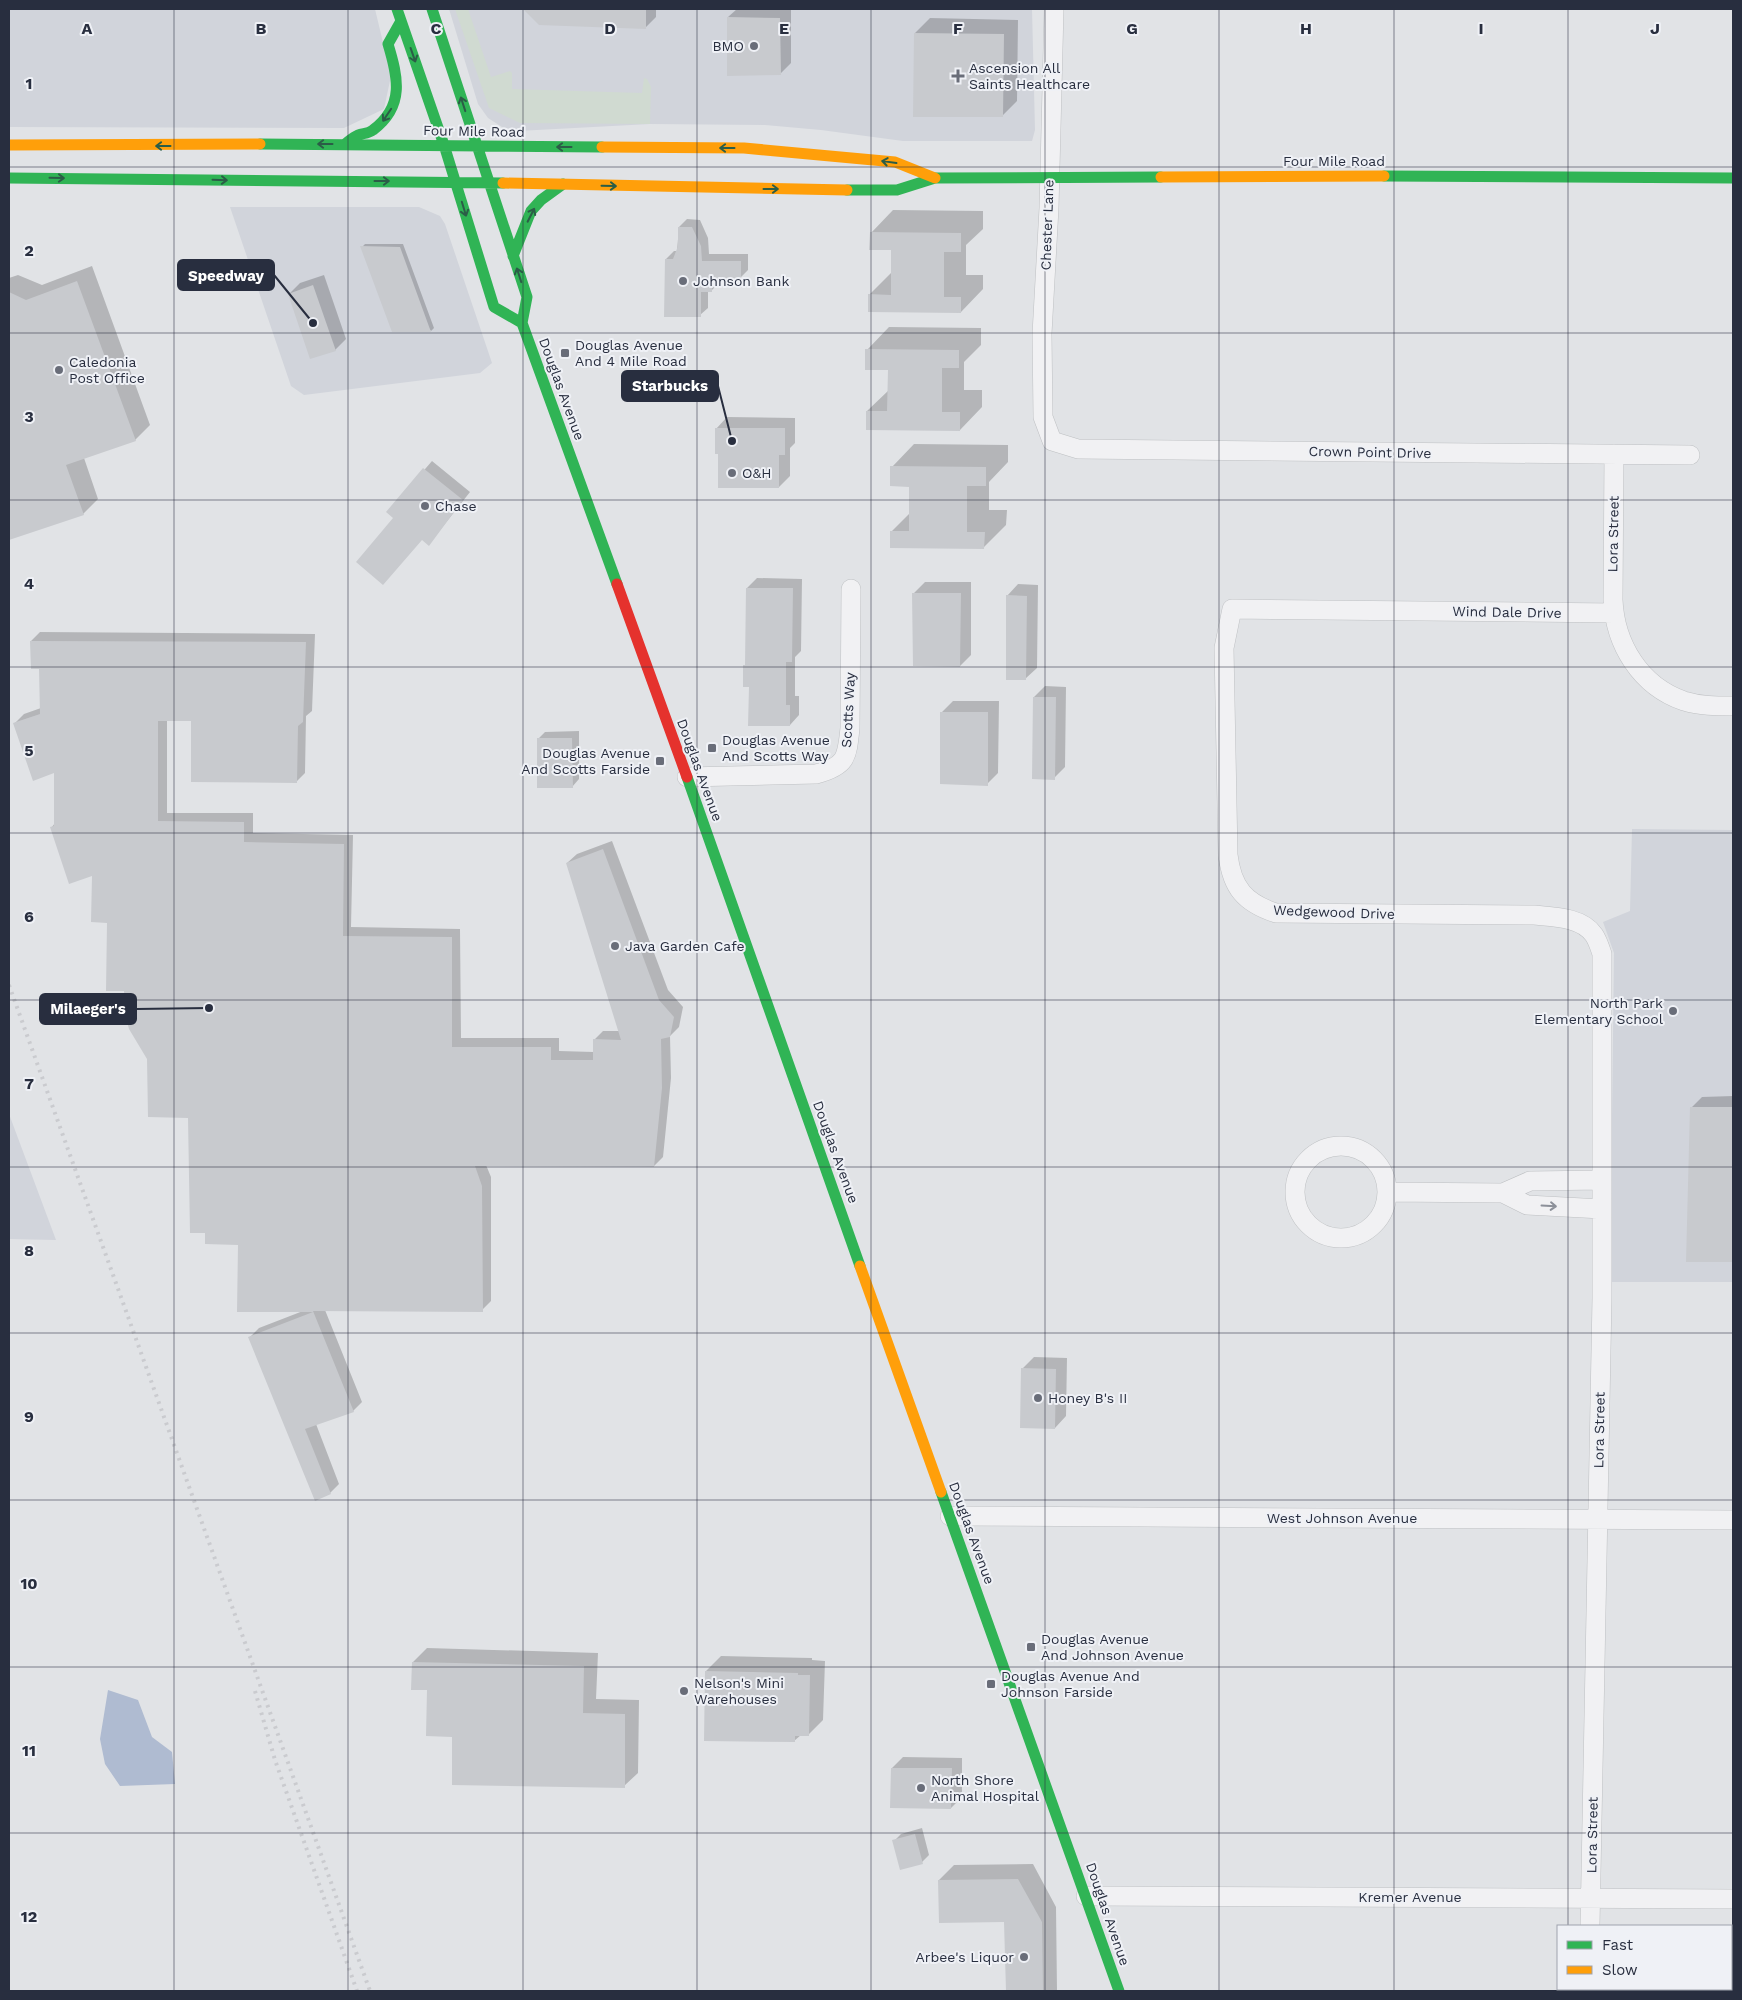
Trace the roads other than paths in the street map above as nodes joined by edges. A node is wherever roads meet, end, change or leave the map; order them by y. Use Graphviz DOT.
graph roads {
  1 [pos="397,9"];
  2 [pos="432,9"];
  3 [pos="1054,9"];
  4 [pos="401,21"];
  5 [pos="345,144"];
  6 [pos="444,145"];
  7 [pos="477,145"];
  8 [pos="9,146"];
  9 [pos="1049,176"];
  10 [pos="9,178"];
  11 [pos="935,178"];
  12 [pos="1733,178"];
  13 [pos="455,182"];
  14 [pos="489,183"];
  15 [pos="563,184"];
  16 [pos="513,256"];
  17 [pos="522,323"];
  18 [pos="1052,441"];
  19 [pos="1614,454"];
  20 [pos="1690,455"];
  21 [pos="851,590"];
  22 [pos="1232,609"];
  23 [pos="1614,613"];
  24 [pos="1733,706"];
  25 [pos="687,776"];
  26 [pos="1594,935"];
  27 [pos="1602,1180"];
  28 [pos="1387,1192"];
  29 [pos="1503,1193"];
  30 [pos="1602,1209"];
  31 [pos="950,1516"];
  32 [pos="1598,1519"];
  33 [pos="1733,1520"];
  34 [pos="1086,1896"];
  35 [pos="1591,1898"];
  36 [pos="1733,1899"];
  37 [pos="1590,1925"];
  38 [pos="1119,1991"];
  1 -- 4 [label="main road"];
  7 -- 2 [label="main road, Douglas Avenue, one-way"];
  3 -- 9 [label="street, Chester Lane"];
  4 -- 5 [label="main road, one-way"];
  4 -- 6 [label="main road, one-way"];
  5 -- 6 [label="main road, Four Mile Road"];
  5 -- 8 [label="main road, Four Mile Road, one-way"];
  6 -- 7 [label="main road, Four Mile Road"];
  6 -- 13 [label="main road"];
  11 -- 7 [label="main road, Four Mile Road, one-way"];
  7 -- 14 [label="main road, Douglas Avenue"];
  9 -- 11 [label="main road, Four Mile Road"];
  9 -- 12 [label="main road, Four Mile Road"];
  9 -- 18 [label="street, Chester Lane"];
  10 -- 13 [label="main road, Four Mile Road, one-way"];
  15 -- 11 [label="main road, Four Mile Road, one-way"];
  13 -- 14 [label="main road, Four Mile Road"];
  13 -- 17 [label="main road, one-way"];
  14 -- 15 [label="main road, Four Mile Road"];
  14 -- 16 [label="main road, Douglas Avenue"];
  16 -- 15 [label="main road, one-way"];
  17 -- 16 [label="main road, Douglas Avenue, one-way"];
  17 -- 25 [label="main road, Douglas Avenue"];
  18 -- 19 [label="street, Crown Point Drive"];
  19 -- 20 [label="street, Crown Point Drive"];
  19 -- 23 [label="street, Lora Street"];
  21 -- 25 [label="street, Scotts Way"];
  22 -- 23 [label="street, Wind Dale Drive"];
  22 -- 26 [label="street, Wedgewood Drive"];
  23 -- 24 [label="street"];
  25 -- 31 [label="main road, Douglas Avenue"];
  26 -- 27 [label="street, Lora Street"];
  27 -- 29 [label="street"];
  27 -- 30 [label="street, Lora Street"];
  28 -- 28 [label="street"];
  28 -- 29 [label="street"];
  29 -- 30 [label="street, one-way"];
  30 -- 32 [label="street, Lora Street"];
  31 -- 32 [label="street, West Johnson Avenue"];
  31 -- 34 [label="main road, Douglas Avenue"];
  32 -- 33 [label="street, West Johnson Avenue"];
  32 -- 35 [label="street, Lora Street"];
  34 -- 35 [label="street, Kremer Avenue"];
  34 -- 38 [label="main road, Douglas Avenue"];
  35 -- 36 [label="street, Kremer Avenue"];
  35 -- 37 [label="street, Lora Street"];
}
